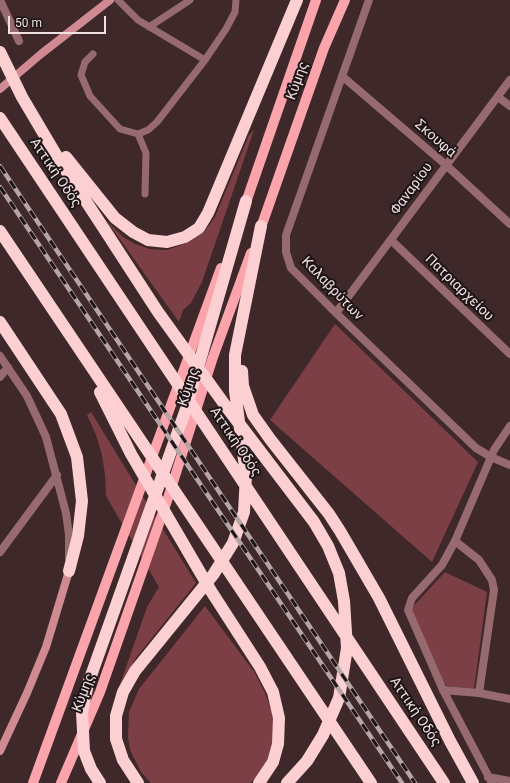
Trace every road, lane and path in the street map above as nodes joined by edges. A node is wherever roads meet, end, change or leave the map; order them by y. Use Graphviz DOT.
graph roads {
  1 [pos="0,0"];
  2 [pos="110,0"];
  3 [pos="118,0"];
  4 [pos="190,0"];
  5 [pos="236,0"];
  6 [pos="297,0"];
  7 [pos="316,0"];
  8 [pos="345,0"];
  9 [pos="369,0"];
  10 [pos="149,27"];
  11 [pos="19,41"];
  12 [pos="0,52"];
  13 [pos="93,54"];
  14 [pos="206,60"];
  15 [pos="342,76"];
  16 [pos="510,80"];
  17 [pos="0,89"];
  18 [pos="498,97"];
  19 [pos="510,106"];
  20 [pos="0,118"];
  21 [pos="138,134"];
  22 [pos="46,136"];
  23 [pos="446,165"];
  24 [pos="146,194"];
  25 [pos="246,201"];
  26 [pos="510,224"];
  27 [pos="261,226"];
  28 [pos="0,231"];
  29 [pos="391,240"];
  30 [pos="336,313"];
  31 [pos="241,320"];
  32 [pos="0,322"];
  33 [pos="77,347"];
  34 [pos="510,354"];
  35 [pos="0,356"];
  36 [pos="8,367"];
  37 [pos="0,377"];
  38 [pos="510,426"];
  39 [pos="491,457"];
  40 [pos="510,465"];
  41 [pos="57,475"];
  42 [pos="455,541"];
  43 [pos="0,552"];
  44 [pos="69,571"];
  45 [pos="443,690"];
  46 [pos="479,693"];
  47 [pos="510,699"];
  48 [pos="0,751"];
  49 [pos="490,780"];
  50 [pos="510,781"];
  51 [pos="33,783"];
  52 [pos="61,783"];
  53 [pos="100,783"];
  54 [pos="138,783"];
  55 [pos="259,783"];
  56 [pos="287,783"];
  57 [pos="371,783"];
  58 [pos="444,783"];
  59 [pos="473,783"];
  1 -- 11 [label="street"];
  2 -- 17 [label="street"];
  3 -- 10 [label="lane"];
  4 -- 10 [label="lane"];
  5 -- 14 [label="lane"];
  6 -- 22 [label="highway"];
  7 -- 25 [label="main road, Κύμης"];
  8 -- 27 [label="main road, Κύμης"];
  9 -- 15 [label="street, Καλαβρύτων"];
  10 -- 14 [label="lane"];
  12 -- 22 [label="highway"];
  13 -- 21 [label="lane"];
  14 -- 21 [label="lane"];
  15 -- 23 [label="street, Σκουφά"];
  15 -- 30 [label="street, Καλαβρύτων"];
  16 -- 18 [label="street, Φαναρίου"];
  18 -- 19 [label="street"];
  18 -- 23 [label="street, Φαναρίου"];
  20 -- 58 [label="highway, Αττική Οδός"];
  21 -- 24 [label="lane"];
  22 -- 56 [label="highway"];
  23 -- 26 [label="street, Σκουφά"];
  23 -- 29 [label="street, Φαναρίου"];
  25 -- 51 [label="main road, Κύμης"];
  25 -- 53 [label="highway"];
  27 -- 31 [label="highway"];
  27 -- 52 [label="main road, Κύμης"];
  28 -- 33 [label="highway"];
  29 -- 30 [label="street, Φαναρίου"];
  29 -- 34 [label="street, Πατριαρχείου"];
  30 -- 39 [label="street, Καλαβρύτων"];
  31 -- 54 [label="highway"];
  31 -- 59 [label="highway"];
  32 -- 44 [label="highway"];
  33 -- 55 [label="highway"];
  33 -- 57 [label="highway"];
  35 -- 36 [label="street"];
  36 -- 37 [label="street"];
  36 -- 41 [label="street"];
  38 -- 39 [label="street"];
  39 -- 40 [label="street, Καλαβρύτων"];
  39 -- 42 [label="street"];
  41 -- 43 [label="street"];
  41 -- 44 [label="street"];
  42 -- 45 [label="street"];
  42 -- 46 [label="street"];
  44 -- 48 [label="street"];
  45 -- 46 [label="street"];
  45 -- 49 [label="street"];
  46 -- 47 [label="street"];
  49 -- 50 [label="street"];
}
